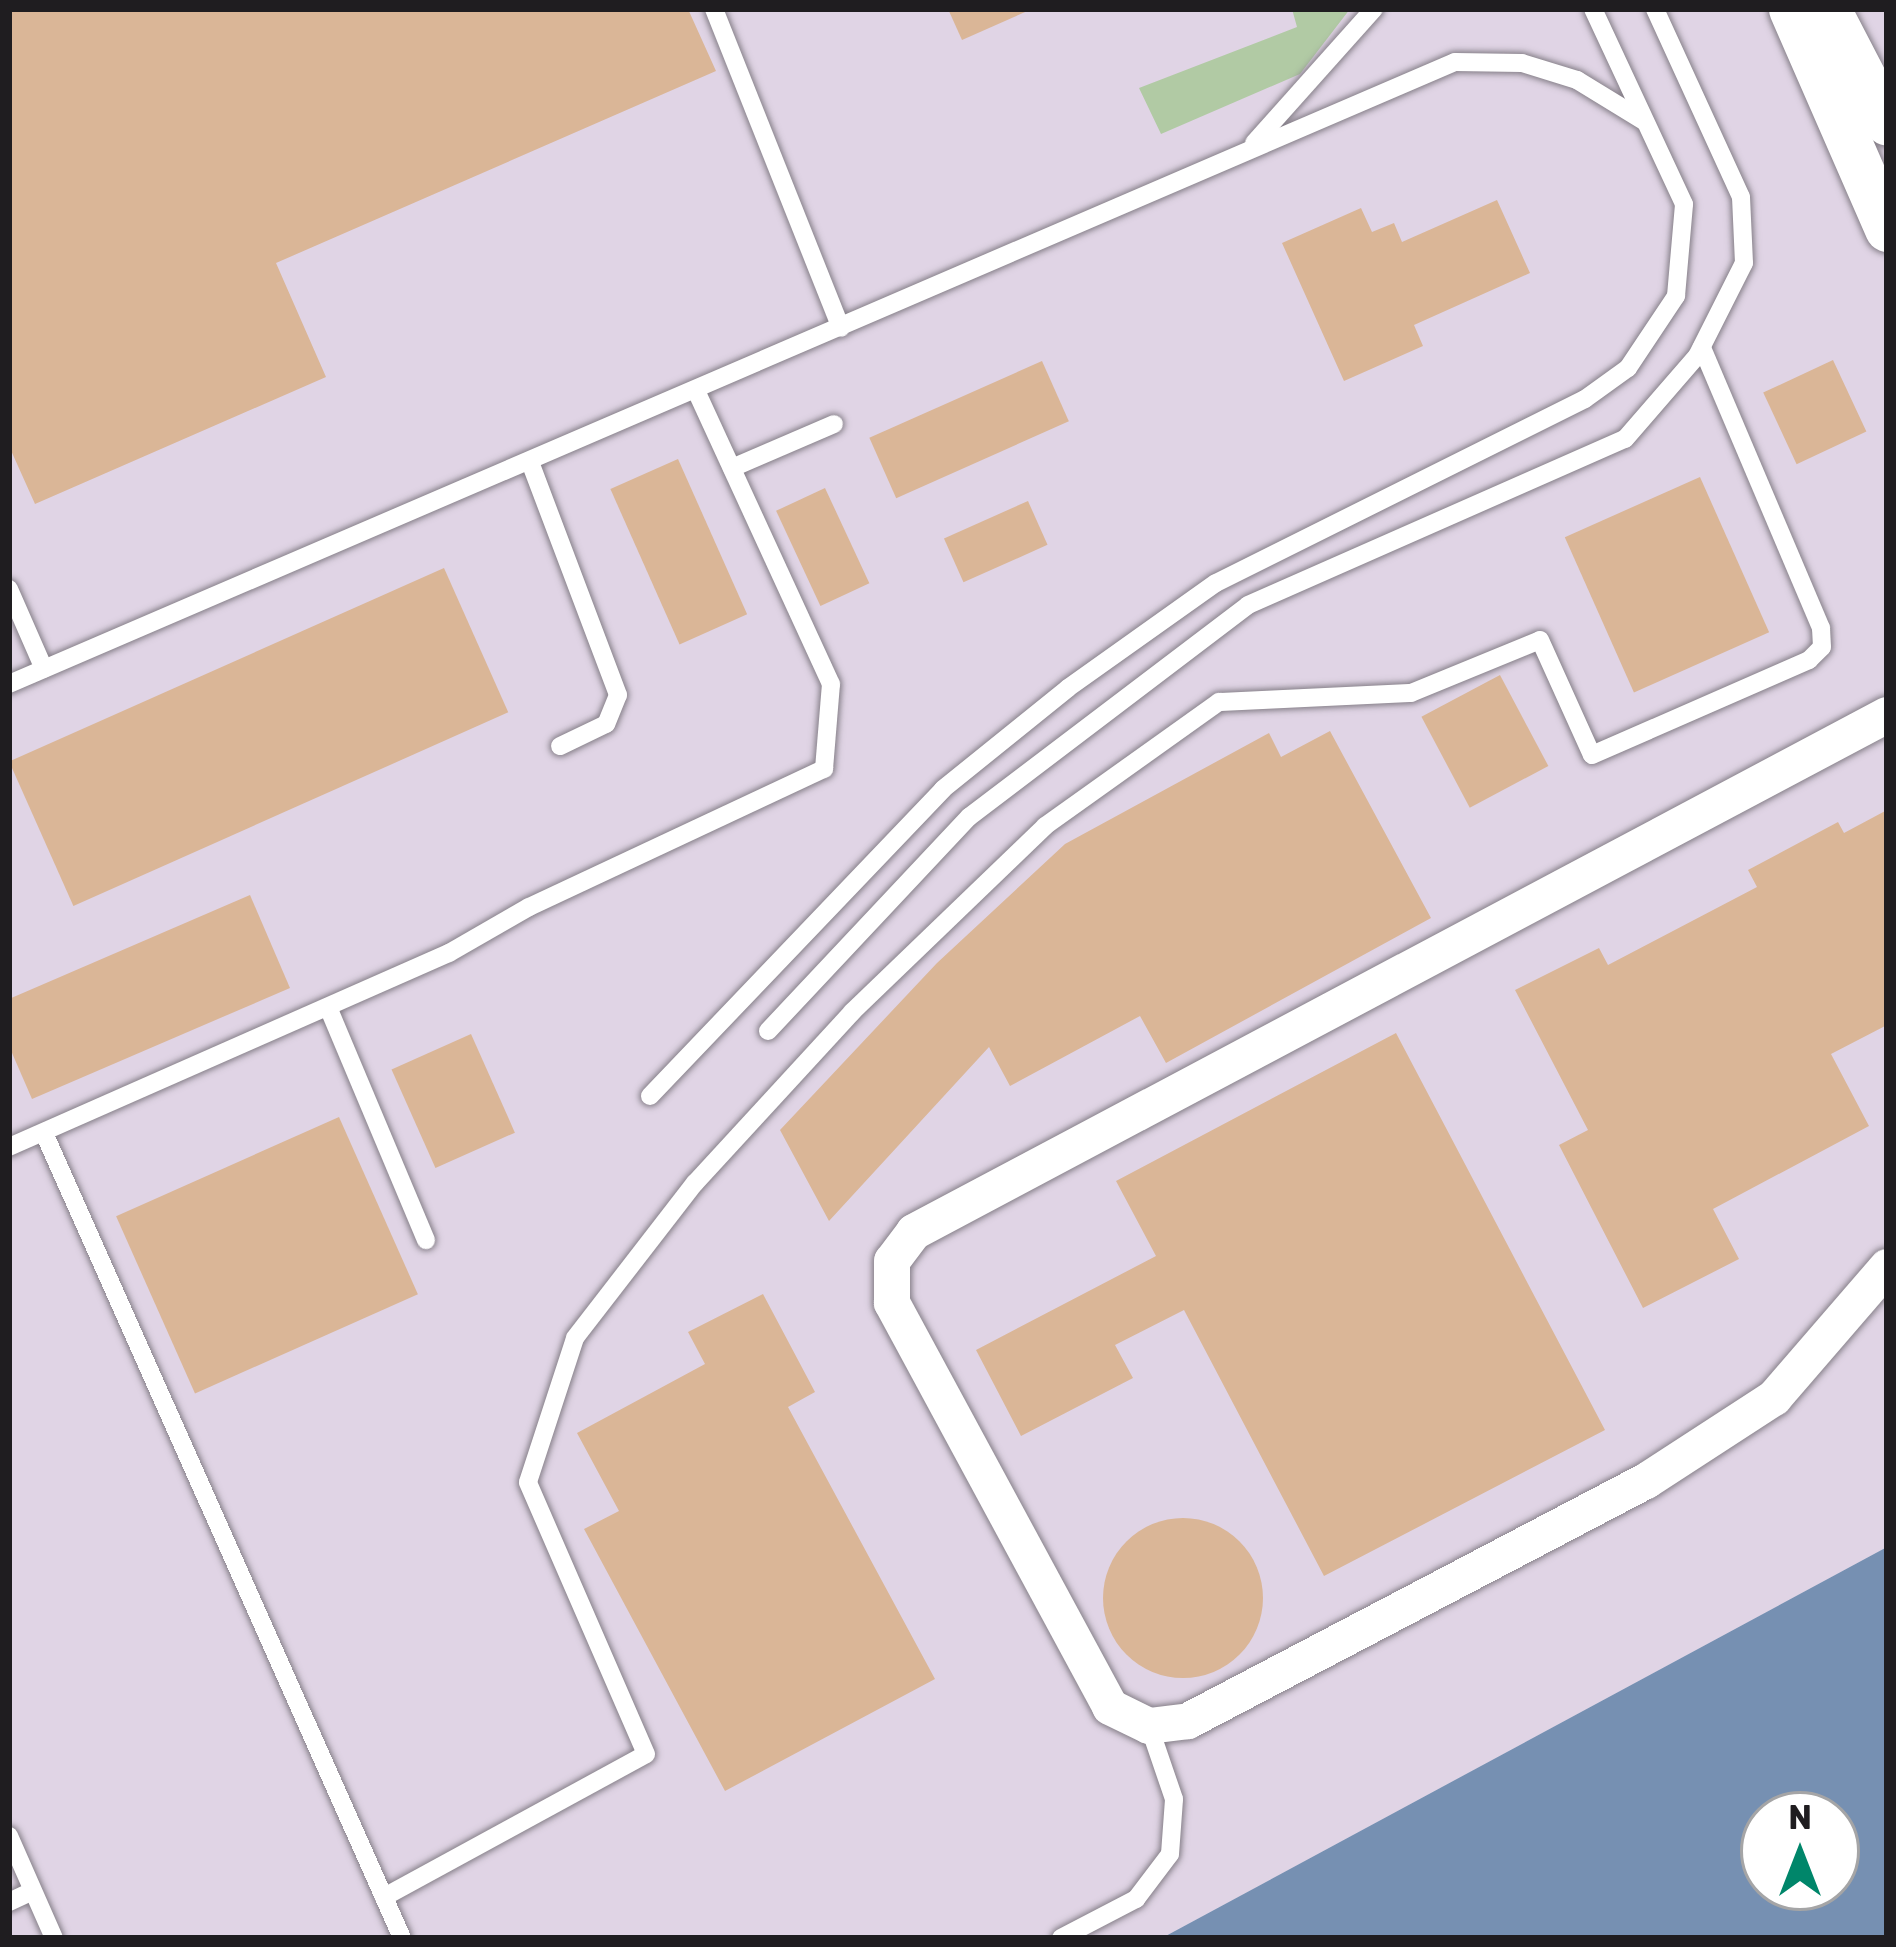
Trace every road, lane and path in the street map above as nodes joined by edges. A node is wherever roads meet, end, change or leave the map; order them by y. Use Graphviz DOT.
graph roads {
  1 [pos="714,9"];
  2 [pos="1374,9"];
  3 [pos="1593,9"];
  4 [pos="1655,9"];
  5 [pos="1791,9"];
  6 [pos="1828,9"];
  7 [pos="1644,121"];
  8 [pos="1887,123"];
  9 [pos="1251,146"];
  10 [pos="1887,229"];
  11 [pos="841,328"];
  12 [pos="1702,347"];
  13 [pos="697,392"];
  14 [pos="834,424"];
  15 [pos="530,462"];
  16 [pos="732,468"];
  17 [pos="9,589"];
  18 [pos="44,669"];
  19 [pos="9,684"];
  20 [pos="1887,715"];
  21 [pos="560,746"];
  22 [pos="328,1007"];
  23 [pos="767,1031"];
  24 [pos="650,1096"];
  25 [pos="44,1133"];
  26 [pos="9,1147"];
  27 [pos="426,1240"];
  28 [pos="1887,1267"];
  29 [pos="1149,1726"];
  30 [pos="9,1836"];
  31 [pos="33,1891"];
  32 [pos="384,1897"];
  33 [pos="9,1902"];
  34 [pos="54,1938"];
  35 [pos="402,1938"];
  36 [pos="1061,1938"];
  1 -- 11 [label="lane"];
  2 -- 9 [label="lane"];
  3 -- 7 [label="lane"];
  4 -- 12 [label="lane"];
  5 -- 10 [label="street"];
  6 -- 8 [label="street"];
  7 -- 9 [label="lane"];
  7 -- 24 [label="lane"];
  9 -- 11 [label="lane"];
  11 -- 13 [label="lane"];
  12 -- 23 [label="lane"];
  12 -- 32 [label="lane"];
  13 -- 15 [label="lane"];
  13 -- 16 [label="lane"];
  14 -- 16 [label="lane"];
  15 -- 18 [label="lane"];
  15 -- 21 [label="lane"];
  16 -- 22 [label="lane"];
  17 -- 18 [label="lane"];
  18 -- 19 [label="lane"];
  20 -- 29 [label="street"];
  22 -- 25 [label="lane"];
  22 -- 27 [label="lane"];
  25 -- 26 [label="lane"];
  25 -- 32 [label="lane"];
  28 -- 29 [label="street"];
  29 -- 36 [label="lane"];
  30 -- 31 [label="lane"];
  31 -- 33 [label="lane"];
  31 -- 34 [label="lane"];
  32 -- 35 [label="lane"];
}
